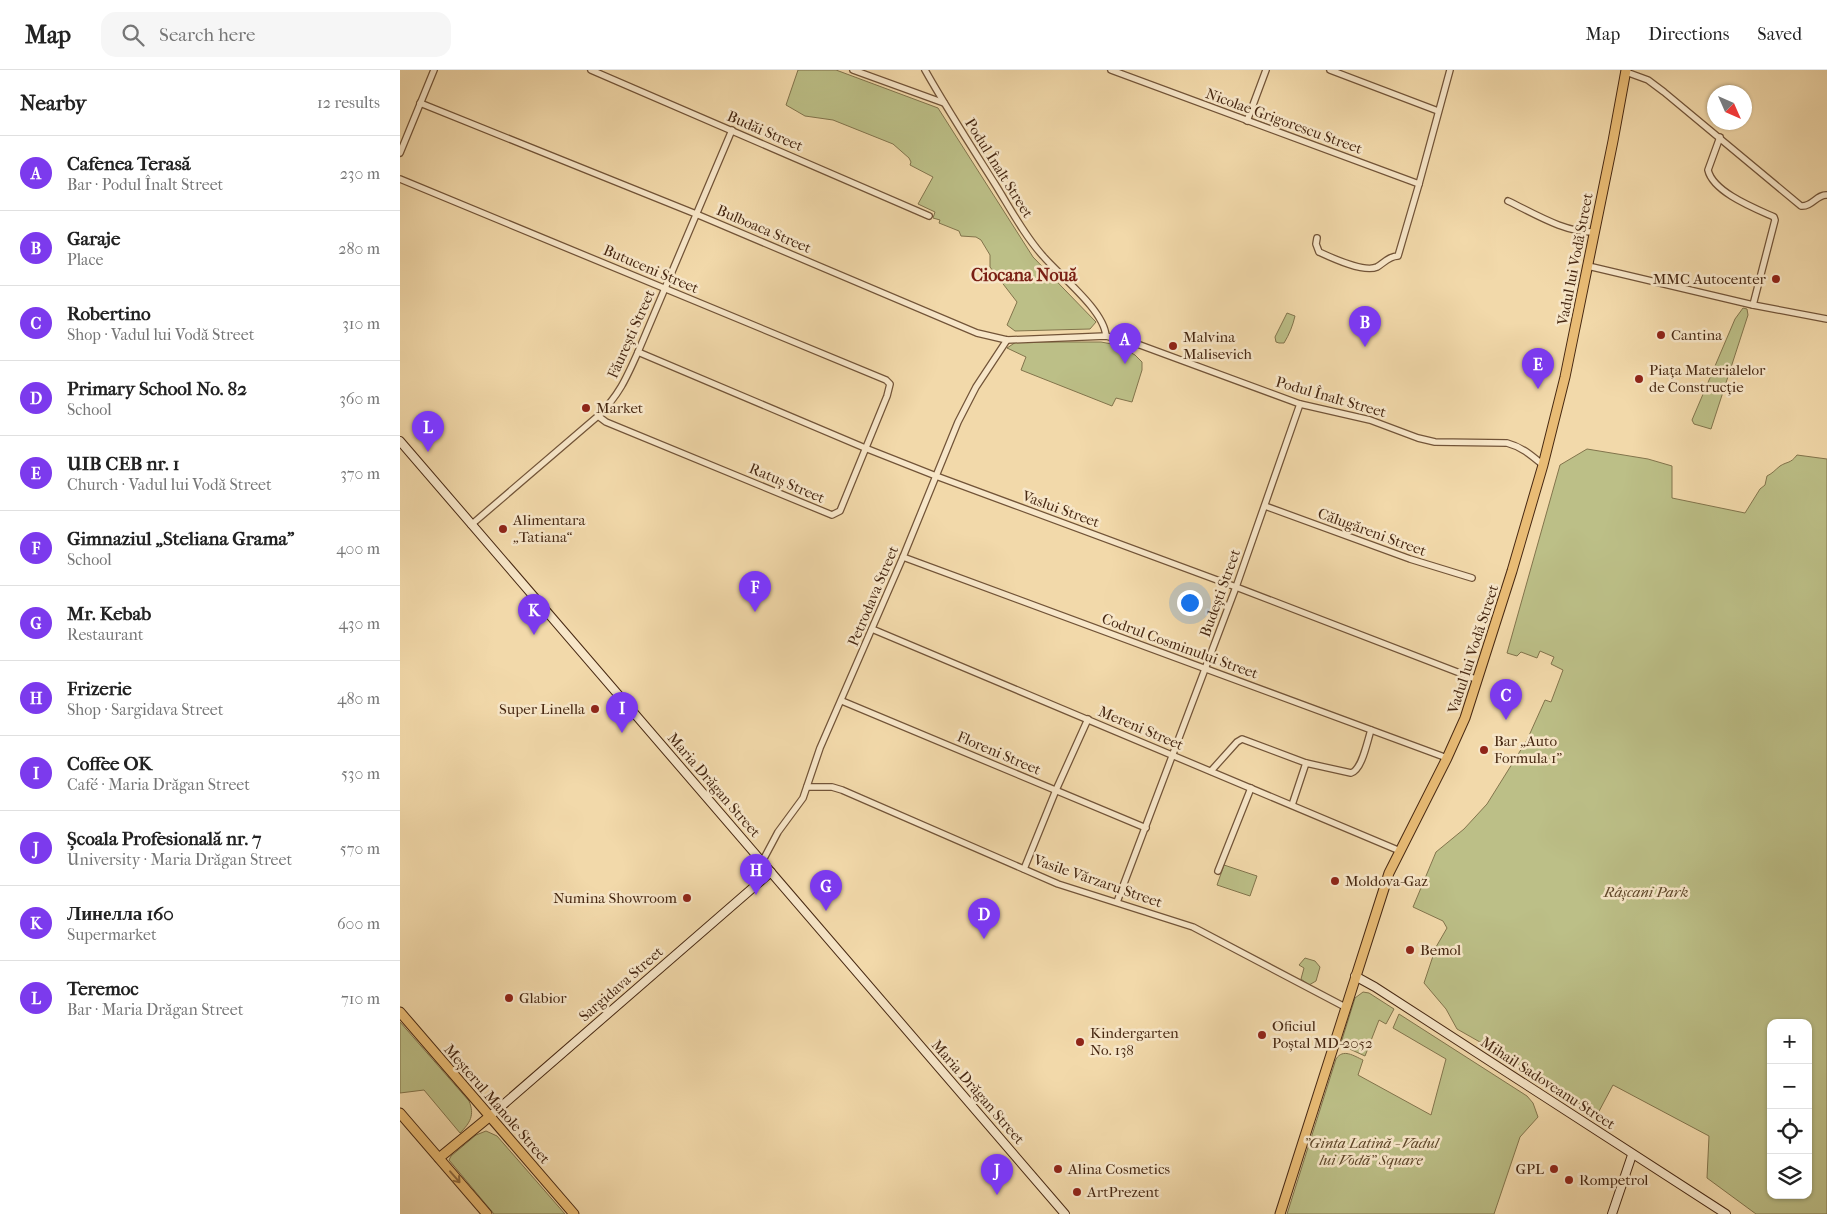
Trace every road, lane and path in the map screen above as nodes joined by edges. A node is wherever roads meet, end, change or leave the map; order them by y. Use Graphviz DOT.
graph roads {
  1 [pos="434,70"];
  2 [pos="592,70"];
  3 [pos="853,70"];
  4 [pos="925,70"];
  5 [pos="1111,70"];
  6 [pos="1266,70"];
  7 [pos="1330,70"];
  8 [pos="1450,70"];
  9 [pos="1624,71"];
  10 [pos="420,103"];
  11 [pos="944,103"];
  12 [pos="1438,111"];
  13 [pos="1247,121"];
  14 [pos="732,130"];
  15 [pos="1720,137"];
  16 [pos="400,153"];
  17 [pos="400,179"];
  18 [pos="1419,184"];
  19 [pos="1827,196"];
  20 [pos="1508,201"];
  21 [pos="696,214"];
  22 [pos="929,216"];
  23 [pos="1595,232"];
  24 [pos="1317,238"];
  25 [pos="1588,266"];
  26 [pos="665,288"];
  27 [pos="1753,305"];
  28 [pos="1827,319"];
  29 [pos="1106,336"];
  30 [pos="1007,340"];
  31 [pos="638,352"];
  32 [pos="890,384"];
  33 [pos="1300,404"];
  34 [pos="598,416"];
  35 [pos="400,441"];
  36 [pos="865,448"];
  37 [pos="1543,464"];
  38 [pos="936,476"];
  39 [pos="1265,506"];
  40 [pos="471,525"];
  41 [pos="903,557"];
  42 [pos="1472,578"];
  43 [pos="1236,587"];
  44 [pos="872,628"];
  45 [pos="1205,669"];
  46 [pos="1478,680"];
  47 [pos="842,701"];
  48 [pos="1088,718"];
  49 [pos="1371,730"];
  50 [pos="1174,755"];
  51 [pos="1448,758"];
  52 [pos="1306,763"];
  53 [pos="1211,771"];
  54 [pos="807,787"];
  55 [pos="1251,788"];
  56 [pos="1056,790"];
  57 [pos="1292,806"];
  58 [pos="1146,828"];
  59 [pos="1400,851"];
  60 [pos="762,862"];
  61 [pos="1024,869"];
  62 [pos="1218,871"];
  63 [pos="771,872"];
  64 [pos="1117,902"];
  65 [pos="1355,976"];
  66 [pos="1346,1007"];
  67 [pos="400,1012"];
  68 [pos="400,1113"];
  69 [pos="489,1118"];
  70 [pos="1632,1155"];
  71 [pos="439,1158"];
  72 [pos="487,1214"];
  73 [pos="574,1214"];
  74 [pos="1065,1214"];
  75 [pos="1280,1214"];
  76 [pos="1612,1214"];
  77 [pos="1726,1214"];
  1 -- 10 [label="street"];
  2 -- 14 [label="street, Budăi Street"];
  3 -- 11 [label="street"];
  4 -- 11 [label="street, Podul Înalt Street"];
  5 -- 13 [label="street, Nicolae Grigorescu Street"];
  6 -- 13 [label="street"];
  7 -- 12 [label="street"];
  8 -- 12 [label="street"];
  9 -- 15 [label="street, Vadul lui Vodă Street"];
  9 -- 23 [label="main road, Vadul lui Vodă Street"];
  10 -- 16 [label="street"];
  10 -- 21 [label="street, Bulboaca Street"];
  11 -- 29 [label="street, Podul Înalt Street"];
  12 -- 18 [label="street"];
  13 -- 18 [label="street, Nicolae Grigorescu Street"];
  14 -- 21 [label="street, Făurești Street"];
  14 -- 22 [label="street, Budăi Street"];
  15 -- 19 [label="street, Vadul lui Vodă Street"];
  15 -- 27 [label="street"];
  17 -- 26 [label="street, Butuceni Street"];
  18 -- 24 [label="street"];
  20 -- 23 [label="street"];
  21 -- 26 [label="street, Făurești Street"];
  21 -- 30 [label="street, Bulboaca Street"];
  23 -- 25 [label="main road, Vadul lui Vodă Street"];
  25 -- 27 [label="street"];
  25 -- 37 [label="main road, Vadul lui Vodă Street"];
  26 -- 31 [label="street, Făurești Street"];
  26 -- 32 [label="street, Butuceni Street"];
  27 -- 28 [label="street"];
  29 -- 30 [label="street, Bulboaca Street"];
  29 -- 33 [label="street, Podul Înalt Street"];
  30 -- 38 [label="street, Petrodava Street"];
  31 -- 34 [label="street, Făurești Street"];
  31 -- 36 [label="street, Vaslui Street"];
  32 -- 36 [label="street, Ratuș Street"];
  33 -- 37 [label="street, Podul Înalt Street"];
  33 -- 39 [label="street, Budești Street"];
  34 -- 36 [label="street, Ratuș Street"];
  34 -- 40 [label="street, Făurești Street"];
  35 -- 40 [label="main road, Maria Drăgan Street"];
  36 -- 38 [label="street, Vaslui Street"];
  37 -- 46 [label="main road, Vadul lui Vodă Street"];
  38 -- 41 [label="street, Petrodava Street"];
  38 -- 43 [label="street, Vaslui Street"];
  39 -- 42 [label="street, Călugăreni Street"];
  39 -- 43 [label="street, Budești Street"];
  40 -- 60 [label="main road, Maria Drăgan Street"];
  41 -- 44 [label="street, Petrodava Street"];
  41 -- 45 [label="street, Codrul Cosminului Street"];
  43 -- 45 [label="street, Budești Street"];
  43 -- 46 [label="street, Vaslui Street"];
  44 -- 47 [label="street, Petrodava Street"];
  44 -- 48 [label="street, Mereni Street"];
  45 -- 49 [label="street, Codrul Cosminului Street"];
  45 -- 50 [label="street, Budești Street"];
  46 -- 51 [label="main road, Vadul lui Vodă Street"];
  47 -- 54 [label="street, Petrodava Street"];
  47 -- 56 [label="street, Floreni Street"];
  48 -- 50 [label="street, Mereni Street"];
  48 -- 56 [label="street"];
  49 -- 51 [label="street, Codrul Cosminului Street"];
  49 -- 52 [label="street"];
  50 -- 53 [label="street, Mereni Street"];
  50 -- 58 [label="street, Budești Street"];
  51 -- 59 [label="main road, Vadul lui Vodă Street"];
  52 -- 53 [label="street"];
  52 -- 57 [label="street"];
  53 -- 55 [label="street, Mereni Street"];
  54 -- 60 [label="street, Petrodava Street"];
  54 -- 61 [label="street, Vasile Vărzaru Street"];
  55 -- 57 [label="street, Mereni Street"];
  55 -- 62 [label="street"];
  56 -- 58 [label="street, Floreni Street"];
  56 -- 61 [label="street"];
  57 -- 59 [label="street, Mereni Street"];
  58 -- 64 [label="street, Budești Street"];
  59 -- 65 [label="main road, Vadul lui Vodă Street"];
  60 -- 63 [label="main road, Maria Drăgan Street"];
  61 -- 64 [label="street, Vasile Vărzaru Street"];
  63 -- 69 [label="main road, Sargidava Street"];
  63 -- 74 [label="main road, Maria Drăgan Street"];
  64 -- 66 [label="street, Vasile Vărzaru Street"];
  65 -- 66 [label="main road, Vadul lui Vodă Street"];
  65 -- 70 [label="main road, Mihail Sadoveanu Street"];
  66 -- 75 [label="main road, Vadul lui Vodă Street"];
  67 -- 69 [label="main road, Meșterul Manole Street"];
  68 -- 71 [label="main road"];
  69 -- 71 [label="main road"];
  69 -- 73 [label="main road, Meșterul Manole Street"];
  70 -- 76 [label="main road"];
  70 -- 77 [label="main road, Mihail Sadoveanu Street"];
  71 -- 72 [label="main road, one-way"];
}
